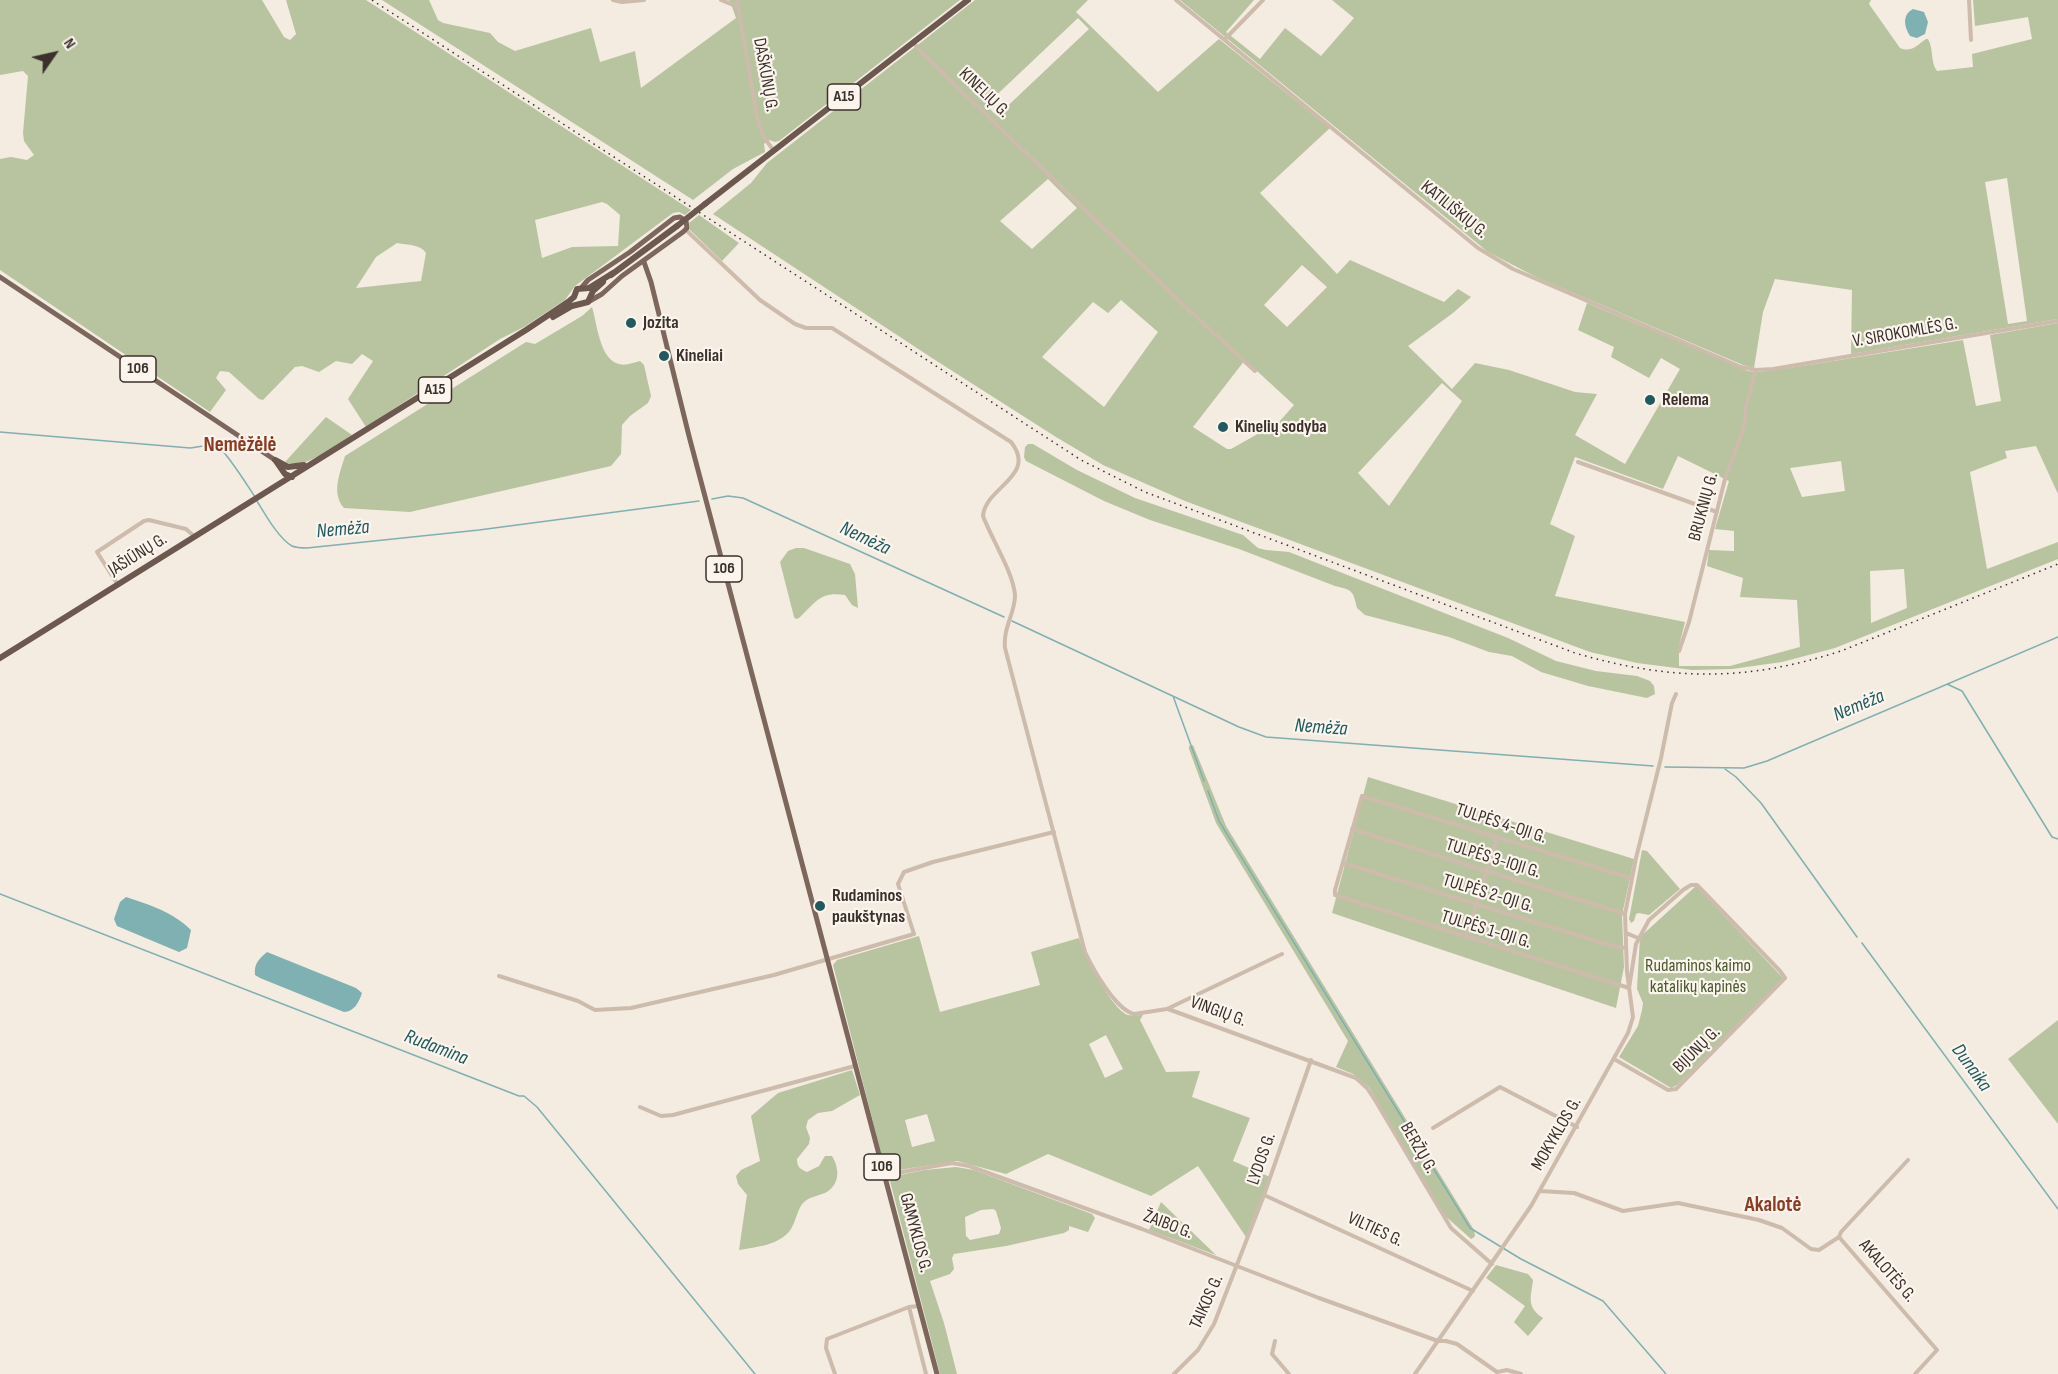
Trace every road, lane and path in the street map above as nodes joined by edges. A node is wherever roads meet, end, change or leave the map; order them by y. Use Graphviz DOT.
graph roads {
  1 [pos="614,0"];
  2 [pos="644,0"];
  3 [pos="721,0"];
  4 [pos="737,0"];
  5 [pos="968,0"];
  6 [pos="1176,0"];
  7 [pos="1263,0"];
  8 [pos="1969,0"];
  9 [pos="738,8"];
  10 [pos="1225,39"];
  11 [pos="1971,40"];
  12 [pos="914,42"];
  13 [pos="774,151"];
  14 [pos="686,230"];
  15 [pos="644,262"];
  16 [pos="0,277"];
  17 [pos="587,290"];
  18 [pos="574,297"];
  19 [pos="588,302"];
  20 [pos="579,303"];
  21 [pos="2058,321"];
  22 [pos="1756,370"];
  23 [pos="1255,371"];
  24 [pos="275,460"];
  25 [pos="313,462"];
  26 [pos="1578,462"];
  27 [pos="288,467"];
  28 [pos="289,476"];
  29 [pos="1717,512"];
  30 [pos="195,537"];
  31 [pos="118,585"];
  32 [pos="1679,651"];
  33 [pos="0,658"];
  34 [pos="1676,694"];
  35 [pos="1352,829"];
  36 [pos="1054,832"];
  37 [pos="1497,838"];
  38 [pos="1343,862"];
  39 [pos="1487,871"];
  40 [pos="1631,878"];
  41 [pos="1477,904"];
  42 [pos="1626,914"];
  43 [pos="1626,933"];
  44 [pos="1466,938"];
  45 [pos="1638,938"];
  46 [pos="1626,948"];
  47 [pos="1282,954"];
  48 [pos="827,961"];
  49 [pos="499,976"];
  50 [pos="1629,988"];
  51 [pos="1167,1009"];
  52 [pos="1614,1059"];
  53 [pos="1311,1060"];
  54 [pos="855,1066"];
  55 [pos="640,1107"];
  56 [pos="1577,1127"];
  57 [pos="1432,1128"];
  58 [pos="1908,1160"];
  59 [pos="884,1175"];
  60 [pos="1540,1191"];
  61 [pos="1264,1195"];
  62 [pos="1839,1237"];
  63 [pos="1492,1264"];
  64 [pos="1238,1266"];
  65 [pos="1473,1291"];
  66 [pos="918,1306"];
  67 [pos="909,1308"];
  68 [pos="1275,1341"];
  69 [pos="1438,1341"];
  70 [pos="835,1374"];
  71 [pos="926,1374"];
  72 [pos="937,1374"];
  73 [pos="1174,1374"];
  74 [pos="1289,1374"];
  75 [pos="1415,1374"];
  76 [pos="1521,1374"];
  77 [pos="1915,1374"];
  1 -- 2 [label="street"];
  3 -- 9 [label="street"];
  4 -- 9 [label="street, DAŠKŪNŲ G."];
  5 -- 12 [label="highway, A15"];
  6 -- 10 [label="street, KATILIŠKIŲ G."];
  7 -- 10 [label="street"];
  8 -- 11 [label="street"];
  9 -- 13 [label="street, DAŠKŪNŲ G."];
  10 -- 22 [label="street, KATILIŠKIŲ G."];
  12 -- 13 [label="highway, A15"];
  12 -- 23 [label="street, KINELIŲ G."];
  13 -- 17 [label="highway, JAŠIŪNŲ G. / A15, bridge"];
  14 -- 15 [label="main road"];
  14 -- 17 [label="main road"];
  14 -- 36 [label="street"];
  15 -- 19 [label="main road"];
  15 -- 48 [label="main road, 106"];
  16 -- 24 [label="main road, 106"];
  17 -- 18 [label="highway, JAŠIŪNŲ G. / A15"];
  17 -- 19 [label="highway, JAŠIŪNŲ G. / A15"];
  18 -- 20 [label="highway"];
  18 -- 25 [label="highway, JAŠIŪNŲ G. / A15"];
  19 -- 20 [label="highway, JAŠIŪNŲ G. / A15"];
  20 -- 28 [label="highway, JAŠIŪNŲ G. / A15"];
  21 -- 22 [label="street, V. SIROKOMLĖS G."];
  22 -- 29 [label="street, BRUKNIŲ G."];
  24 -- 27 [label="highway, 106"];
  24 -- 28 [label="highway, 106"];
  25 -- 27 [label="highway"];
  25 -- 28 [label="highway, JAŠIŪNŲ G. / A15"];
  26 -- 29 [label="street"];
  27 -- 28 [label="highway"];
  28 -- 30 [label="highway, JAŠIŪNŲ G. / A15"];
  29 -- 32 [label="street, BRUKNIŲ G."];
  30 -- 31 [label="highway, JAŠIŪNŲ G. / A15"];
  30 -- 31 [label="street"];
  31 -- 33 [label="highway, JAŠIŪNŲ G. / A15"];
  34 -- 40 [label="street, MOKYKLOS G."];
  35 -- 37 [label="street, TULPĖS 4-OJI G."];
  35 -- 38 [label="street"];
  35 -- 39 [label="street, TULPĖS 3-IOJI G."];
  36 -- 48 [label="street"];
  36 -- 51 [label="street"];
  37 -- 39 [label="street"];
  37 -- 40 [label="street, TULPĖS 4-OJI G."];
  38 -- 41 [label="street, TULPĖS 2-OJI G."];
  38 -- 44 [label="street, TULPĖS 1-OJI G."];
  39 -- 41 [label="street"];
  39 -- 42 [label="street, TULPĖS 3-IOJI G."];
  40 -- 42 [label="street, MOKYKLOS G."];
  41 -- 44 [label="street"];
  41 -- 46 [label="street, TULPĖS 2-OJI G."];
  42 -- 43 [label="street, MOKYKLOS G."];
  43 -- 45 [label="street"];
  43 -- 46 [label="street, MOKYKLOS G."];
  44 -- 50 [label="street, TULPĖS 1-OJI G."];
  45 -- 50 [label="street"];
  45 -- 52 [label="street, BIJŪNŲ G."];
  46 -- 50 [label="street, MOKYKLOS G."];
  47 -- 51 [label="street, VINGIŲ G."];
  48 -- 49 [label="street"];
  48 -- 54 [label="main road, GAMYKLOS G. / 106"];
  50 -- 52 [label="street, MOKYKLOS G."];
  51 -- 53 [label="street, VINGIŲ G."];
  52 -- 56 [label="street, MOKYKLOS G."];
  53 -- 61 [label="street, LYDOS G."];
  53 -- 63 [label="street, BERŽŲ G."];
  54 -- 55 [label="street"];
  54 -- 59 [label="main road, GAMYKLOS G. / 106"];
  56 -- 57 [label="street"];
  56 -- 60 [label="street, MOKYKLOS G."];
  58 -- 62 [label="street, AKALOTĖS G."];
  59 -- 64 [label="street, ŽAIBO G."];
  59 -- 66 [label="main road, GAMYKLOS G. / 106"];
  60 -- 62 [label="street"];
  60 -- 63 [label="street, MOKYKLOS G."];
  61 -- 64 [label="street, LYDOS G."];
  61 -- 65 [label="street, VILTIES G."];
  62 -- 77 [label="street, AKALOTĖS G."];
  63 -- 65 [label="street, MOKYKLOS G."];
  64 -- 69 [label="street, ŽAIBO G."];
  64 -- 73 [label="street, TAIKOS G."];
  65 -- 69 [label="street, MOKYKLOS G."];
  66 -- 67 [label="street"];
  66 -- 72 [label="main road, GAMYKLOS G. / 106"];
  67 -- 70 [label="street"];
  67 -- 71 [label="street"];
  68 -- 74 [label="street"];
  69 -- 75 [label="street, MOKYKLOS G."];
  69 -- 76 [label="street, ŽAIBO G."];
}
